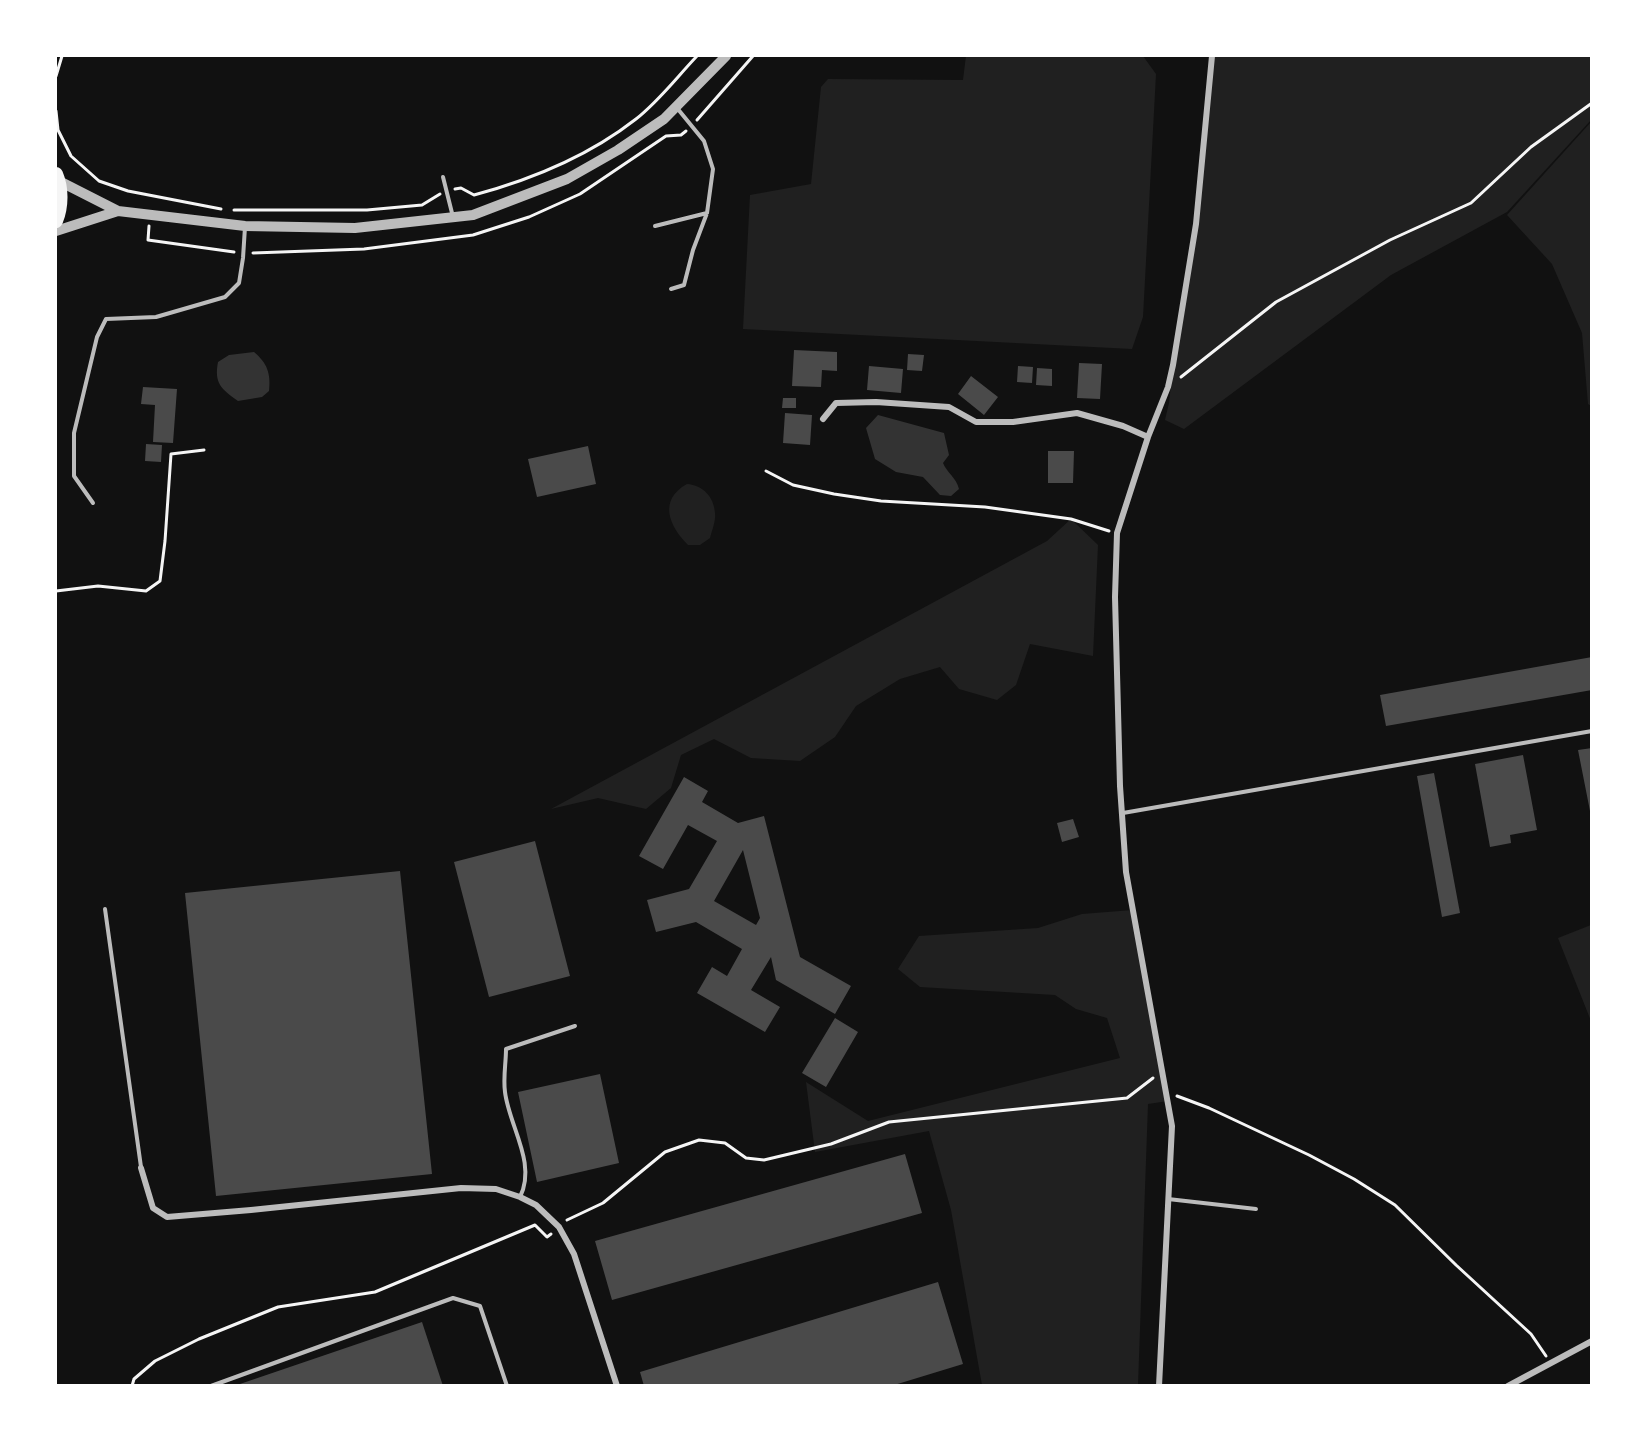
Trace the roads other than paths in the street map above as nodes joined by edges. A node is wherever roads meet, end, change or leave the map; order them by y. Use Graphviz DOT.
graph roads {
  1 [pos="726,56"];
  2 [pos="1212,56"];
  3 [pos="676,108"];
  4 [pos="57,177"];
  5 [pos="443,177"];
  6 [pos="118,211"];
  7 [pos="707,213"];
  8 [pos="453,218"];
  9 [pos="56,221"];
  10 [pos="245,226"];
  11 [pos="655,226"];
  12 [pos="56,231"];
  13 [pos="671,289"];
  14 [pos="823,419"];
  15 [pos="1148,436"];
  16 [pos="93,503"];
  17 [pos="1592,731"];
  18 [pos="1122,813"];
  19 [pos="105,909"];
  20 [pos="575,1026"];
  21 [pos="141,1168"];
  22 [pos="520,1197"];
  23 [pos="1168,1199"];
  24 [pos="1256,1209"];
  25 [pos="1592,1341"];
  26 [pos="211,1386"];
  27 [pos="507,1386"];
  28 [pos="617,1386"];
  29 [pos="1159,1386"];
  30 [pos="1509,1386"];
  1 -- 3 [label="street"];
  2 -- 15 [label="street"];
  3 -- 7 [label="lane"];
  3 -- 8 [label="street"];
  4 -- 6 [label="street"];
  4 -- 9 [label="main road"];
  5 -- 8 [label="lane"];
  6 -- 10 [label="street"];
  6 -- 12 [label="street"];
  7 -- 11 [label="lane"];
  7 -- 13 [label="lane"];
  8 -- 10 [label="street"];
  10 -- 16 [label="lane"];
  14 -- 15 [label="street"];
  15 -- 18 [label="street"];
  17 -- 18 [label="lane"];
  18 -- 23 [label="street"];
  19 -- 21 [label="lane"];
  20 -- 22 [label="lane"];
  21 -- 22 [label="street"];
  22 -- 28 [label="street"];
  23 -- 24 [label="lane"];
  23 -- 29 [label="street"];
  25 -- 30 [label="street"];
  26 -- 27 [label="lane"];
}
